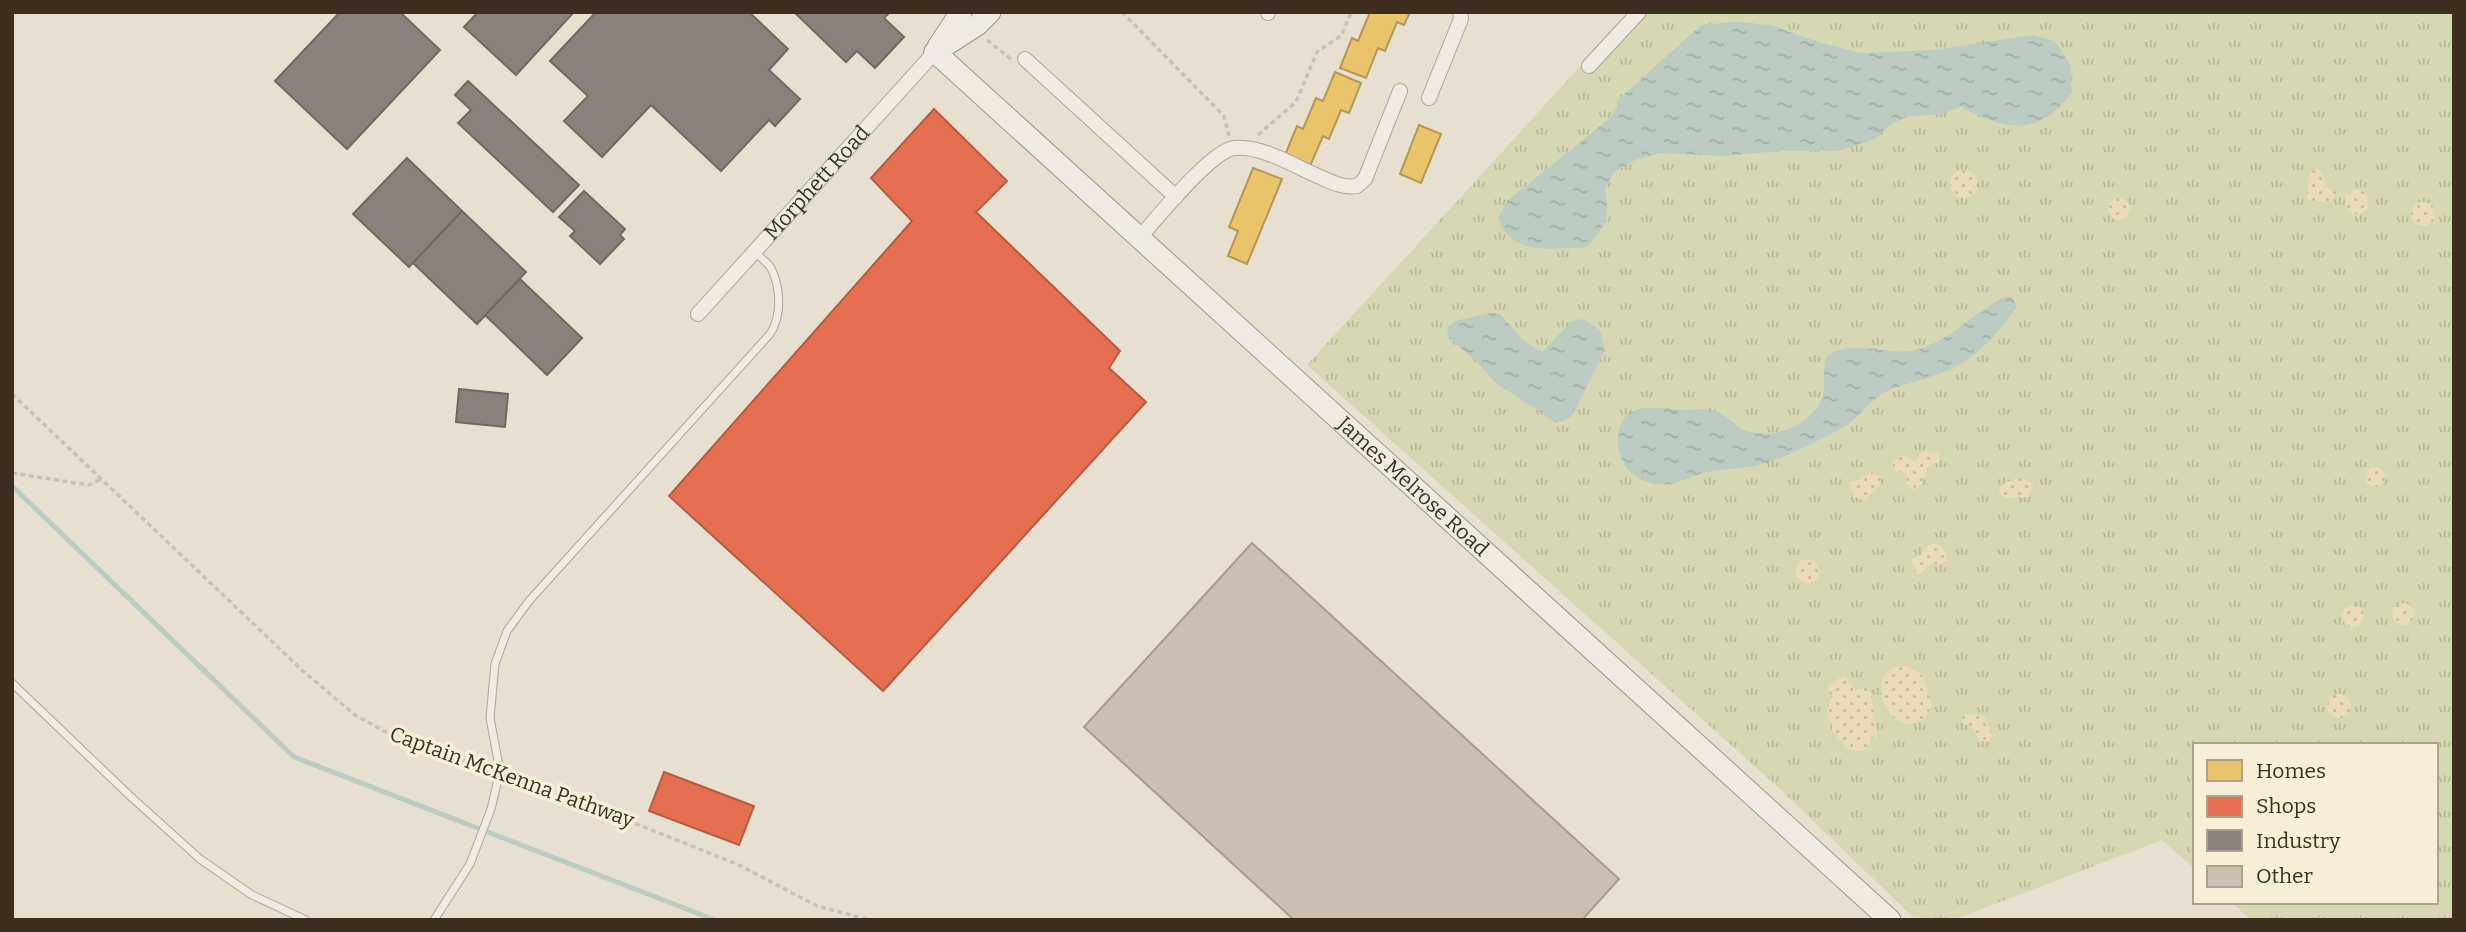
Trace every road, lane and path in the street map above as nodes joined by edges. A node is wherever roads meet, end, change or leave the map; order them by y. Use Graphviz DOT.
graph roads {
  1 [pos="961,12"];
  2 [pos="990,12"];
  3 [pos="1122,12"];
  4 [pos="1351,12"];
  5 [pos="1460,12"];
  6 [pos="1639,12"];
  7 [pos="984,39"];
  8 [pos="935,51"];
  9 [pos="1026,59"];
  10 [pos="1589,66"];
  11 [pos="1400,91"];
  12 [pos="1429,98"];
  13 [pos="1233,148"];
  14 [pos="1254,150"];
  15 [pos="1176,197"];
  16 [pos="1140,237"];
  17 [pos="754,252"];
  18 [pos="698,314"];
  19 [pos="12,394"];
  20 [pos="12,473"];
  21 [pos="103,478"];
  22 [pos="12,683"];
  23 [pos="500,771"];
  24 [pos="306,920"];
  25 [pos="434,920"];
  26 [pos="870,920"];
  27 [pos="1890,920"];
  1 -- 8 [label="street, Morphett Road"];
  2 -- 8 [label="street, Morphett Road"];
  3 -- 13 [label="path"];
  4 -- 14 [label="path"];
  5 -- 12 [label="street"];
  6 -- 10 [label="street"];
  7 -- 9 [label="path"];
  8 -- 16 [label="street, James Melrose Road"];
  8 -- 17 [label="street, Morphett Road"];
  9 -- 15 [label="street"];
  11 -- 14 [label="street"];
  13 -- 14 [label="street"];
  13 -- 15 [label="street"];
  15 -- 16 [label="street"];
  16 -- 27 [label="street, James Melrose Road"];
  17 -- 18 [label="street, Morphett Road"];
  17 -- 23 [label="lane"];
  19 -- 21 [label="path, Captain McKenna Pathway"];
  20 -- 21 [label="path"];
  21 -- 23 [label="path, Captain McKenna Pathway"];
  22 -- 24 [label="lane"];
  23 -- 25 [label="lane"];
  23 -- 26 [label="path, Captain McKenna Pathway"];
}
